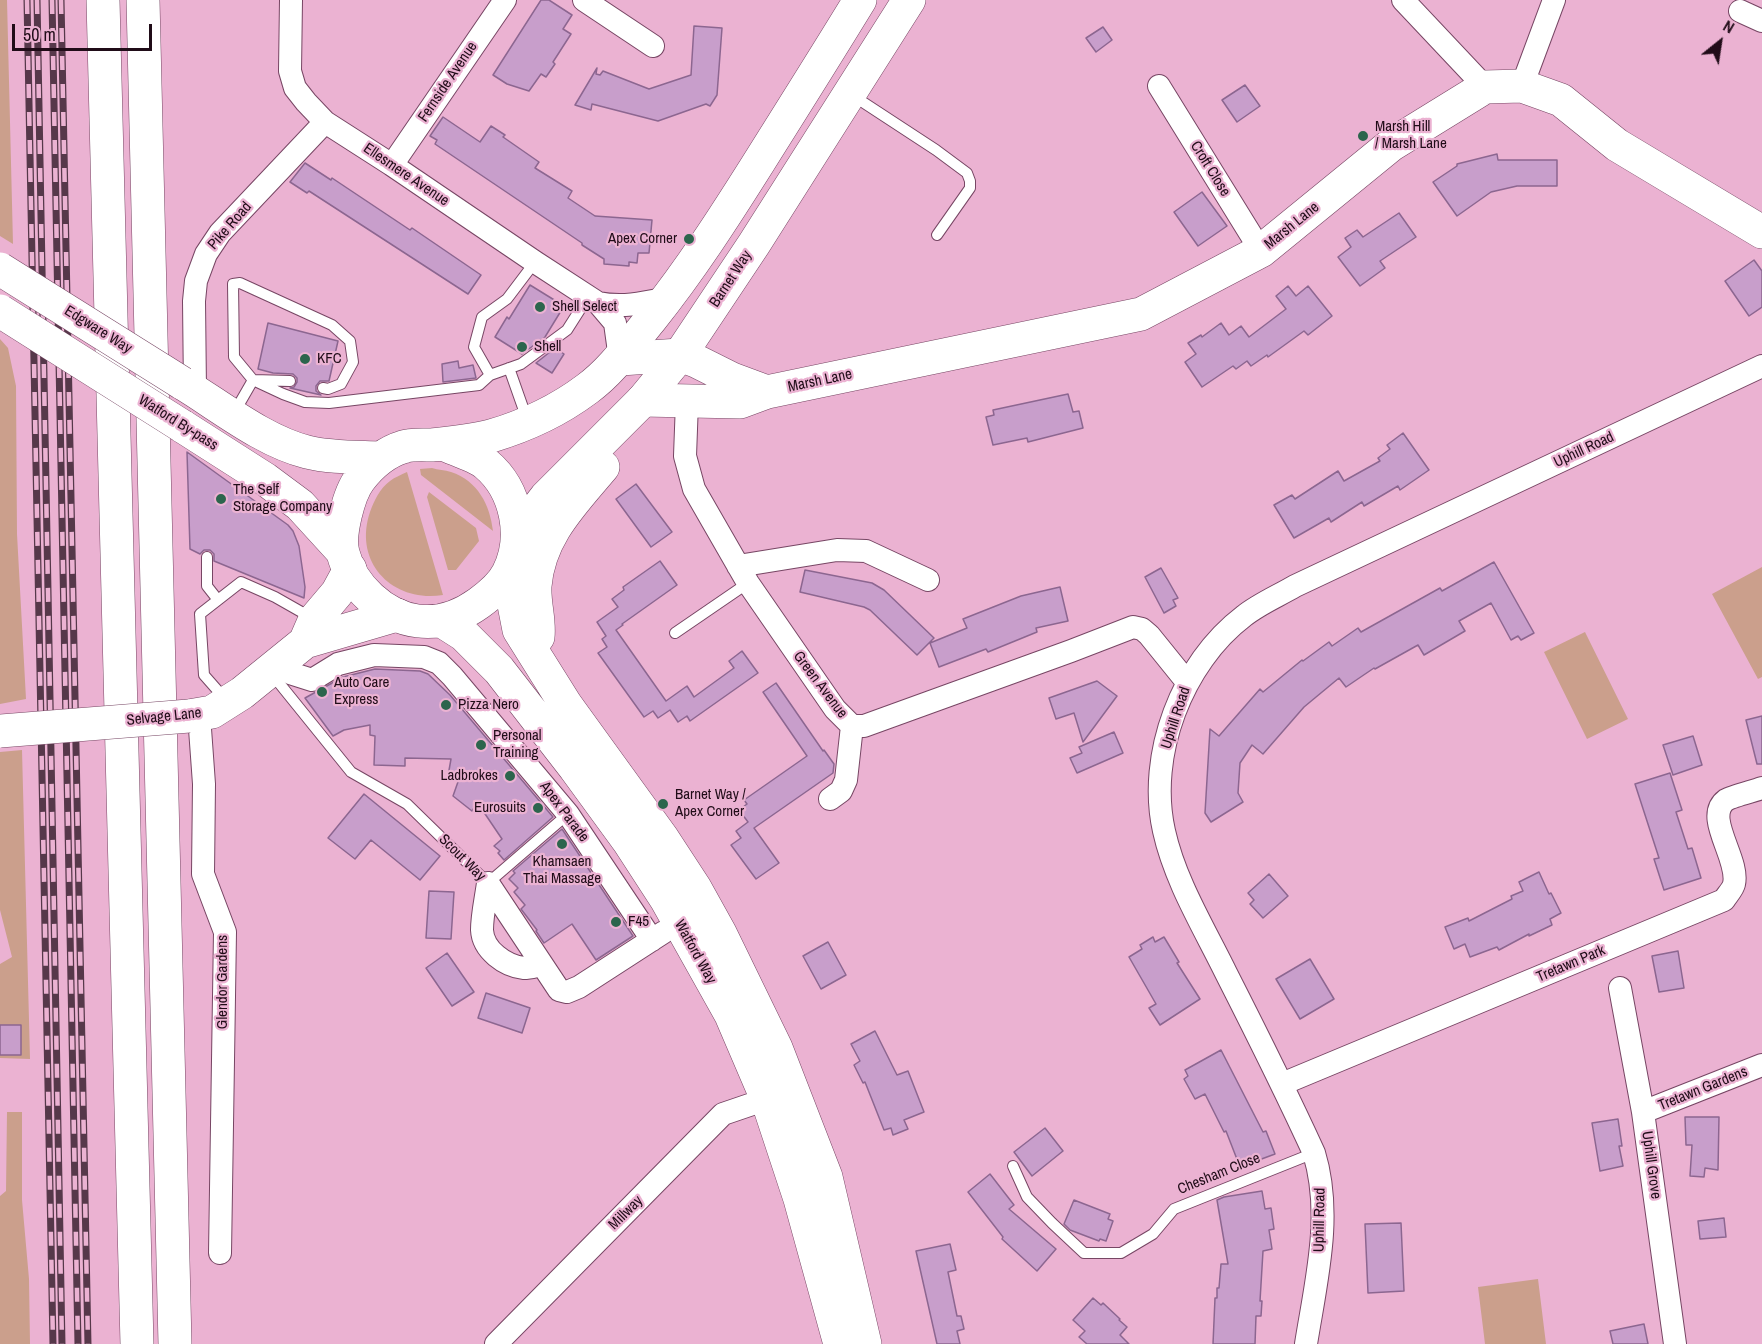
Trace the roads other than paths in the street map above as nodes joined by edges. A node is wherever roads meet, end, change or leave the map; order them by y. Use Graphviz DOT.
graph roads {
  1 [pos="103,0"];
  2 [pos="143,0"];
  3 [pos="291,0"];
  4 [pos="505,0"];
  5 [pos="585,0"];
  6 [pos="860,0"];
  7 [pos="909,0"];
  8 [pos="1403,0"];
  9 [pos="1554,0"];
  10 [pos="1740,11"];
  11 [pos="1762,21"];
  12 [pos="652,46"];
  13 [pos="1159,86"];
  14 [pos="1522,86"];
  15 [pos="1485,87"];
  16 [pos="850,93"];
  17 [pos="325,122"];
  18 [pos="392,165"];
  19 [pos="1762,232"];
  20 [pos="937,235"];
  21 [pos="1261,251"];
  22 [pos="535,262"];
  23 [pos="0,268"];
  24 [pos="668,298"];
  25 [pos="593,300"];
  26 [pos="0,311"];
  27 [pos="680,355"];
  28 [pos="620,359"];
  29 [pos="1762,366"];
  30 [pos="509,368"];
  31 [pos="490,375"];
  32 [pos="253,380"];
  33 [pos="290,381"];
  34 [pos="188,387"];
  35 [pos="323,388"];
  36 [pos="768,392"];
  37 [pos="643,400"];
  38 [pos="687,402"];
  39 [pos="232,416"];
  40 [pos="528,423"];
  41 [pos="443,444"];
  42 [pos="381,458"];
  43 [pos="519,532"];
  44 [pos="207,557"];
  45 [pos="346,560"];
  46 [pos="508,574"];
  47 [pos="743,574"];
  48 [pos="928,580"];
  49 [pos="218,600"];
  50 [pos="397,615"];
  51 [pos="442,621"];
  52 [pos="675,633"];
  53 [pos="292,648"];
  54 [pos="535,656"];
  55 [pos="1187,682"];
  56 [pos="205,711"];
  57 [pos="852,726"];
  58 [pos="0,731"];
  59 [pos="1762,788"];
  60 [pos="830,799"];
  61 [pos="568,814"];
  62 [pos="488,883"];
  63 [pos="665,931"];
  64 [pos="542,965"];
  65 [pos="1620,988"];
  66 [pos="1762,1065"];
  67 [pos="1282,1084"];
  68 [pos="767,1099"];
  69 [pos="1643,1112"];
  70 [pos="1314,1153"];
  71 [pos="1013,1166"];
  72 [pos="220,1252"];
  73 [pos="137,1344"];
  74 [pos="175,1344"];
  75 [pos="496,1344"];
  76 [pos="840,1344"];
  77 [pos="866,1344"];
  78 [pos="1306,1344"];
  79 [pos="1675,1344"];
  1 -- 73 [label="main road"];
  2 -- 74 [label="main road"];
  3 -- 17 [label="street, Ellesmere Avenue"];
  4 -- 18 [label="street, Fernside Avenue"];
  5 -- 12 [label="street"];
  6 -- 24 [label="main road"];
  7 -- 16 [label="main road, Barnet Way"];
  8 -- 15 [label="street"];
  9 -- 14 [label="street"];
  10 -- 11 [label="street"];
  13 -- 21 [label="street, Croft Close"];
  14 -- 15 [label="main road"];
  14 -- 19 [label="main road"];
  15 -- 21 [label="main road, Marsh Lane"];
  16 -- 20 [label="lane"];
  16 -- 27 [label="main road, Barnet Way"];
  17 -- 18 [label="street, Ellesmere Avenue"];
  17 -- 34 [label="street, Pike Road"];
  18 -- 22 [label="street, Ellesmere Avenue"];
  21 -- 36 [label="main road, Marsh Lane"];
  22 -- 25 [label="street, Ellesmere Avenue"];
  22 -- 31 [label="lane"];
  23 -- 34 [label="main road, Edgware Way, bridge"];
  24 -- 25 [label="street, Ellesmere Avenue"];
  24 -- 28 [label="main road"];
  25 -- 28 [label="street, Ellesmere Avenue"];
  25 -- 30 [label="lane"];
  26 -- 45 [label="main road, Watford By-pass, bridge"];
  27 -- 28 [label="main road, Marsh Lane"];
  27 -- 36 [label="main road, Marsh Lane"];
  27 -- 37 [label="main road, Barnet Way"];
  28 -- 40 [label="main road"];
  29 -- 55 [label="street, Uphill Road"];
  30 -- 31 [label="lane"];
  30 -- 40 [label="lane"];
  31 -- 32 [label="lane"];
  32 -- 33 [label="lane"];
  32 -- 35 [label="lane"];
  32 -- 39 [label="lane"];
  34 -- 39 [label="main road"];
  36 -- 38 [label="main road, Marsh Lane"];
  37 -- 38 [label="main road, Marsh Lane"];
  37 -- 43 [label="main road, Barnet Way"];
  37 -- 54 [label="main road"];
  38 -- 47 [label="street, Green Avenue"];
  39 -- 42 [label="main road"];
  40 -- 41 [label="main road"];
  41 -- 42 [label="main road"];
  41 -- 43 [label="main road"];
  42 -- 45 [label="main road"];
  43 -- 46 [label="main road"];
  44 -- 49 [label="lane"];
  45 -- 50 [label="main road"];
  45 -- 53 [label="main road"];
  46 -- 51 [label="main road"];
  46 -- 54 [label="main road, Watford Way"];
  47 -- 48 [label="street"];
  47 -- 52 [label="lane"];
  47 -- 57 [label="street, Green Avenue"];
  49 -- 53 [label="lane"];
  49 -- 56 [label="lane"];
  50 -- 51 [label="main road"];
  50 -- 53 [label="main road"];
  51 -- 63 [label="main road, Watford Way"];
  53 -- 56 [label="main road"];
  53 -- 61 [label="street, Apex Parade"];
  53 -- 62 [label="lane, Scout Way"];
  54 -- 77 [label="main road, Watford Way"];
  55 -- 57 [label="street, Green Avenue"];
  55 -- 67 [label="street, Uphill Road"];
  56 -- 58 [label="main road, Selvage Lane, bridge"];
  56 -- 72 [label="street, Glendor Gardens"];
  57 -- 60 [label="street"];
  59 -- 67 [label="street, Tretawn Park"];
  61 -- 62 [label="lane"];
  61 -- 63 [label="street, Apex Parade"];
  62 -- 64 [label="street, Scout Way"];
  62 -- 64 [label="street"];
  63 -- 64 [label="street, Scout Way"];
  63 -- 68 [label="main road, Watford Way"];
  65 -- 69 [label="street, Uphill Grove"];
  66 -- 69 [label="street, Tretawn Gardens"];
  67 -- 70 [label="street, Uphill Road"];
  68 -- 75 [label="street, Millway"];
  68 -- 76 [label="main road, Watford Way"];
  69 -- 79 [label="street, Uphill Grove"];
  70 -- 71 [label="lane, Chesham Close"];
  70 -- 78 [label="street, Uphill Road"];
}
